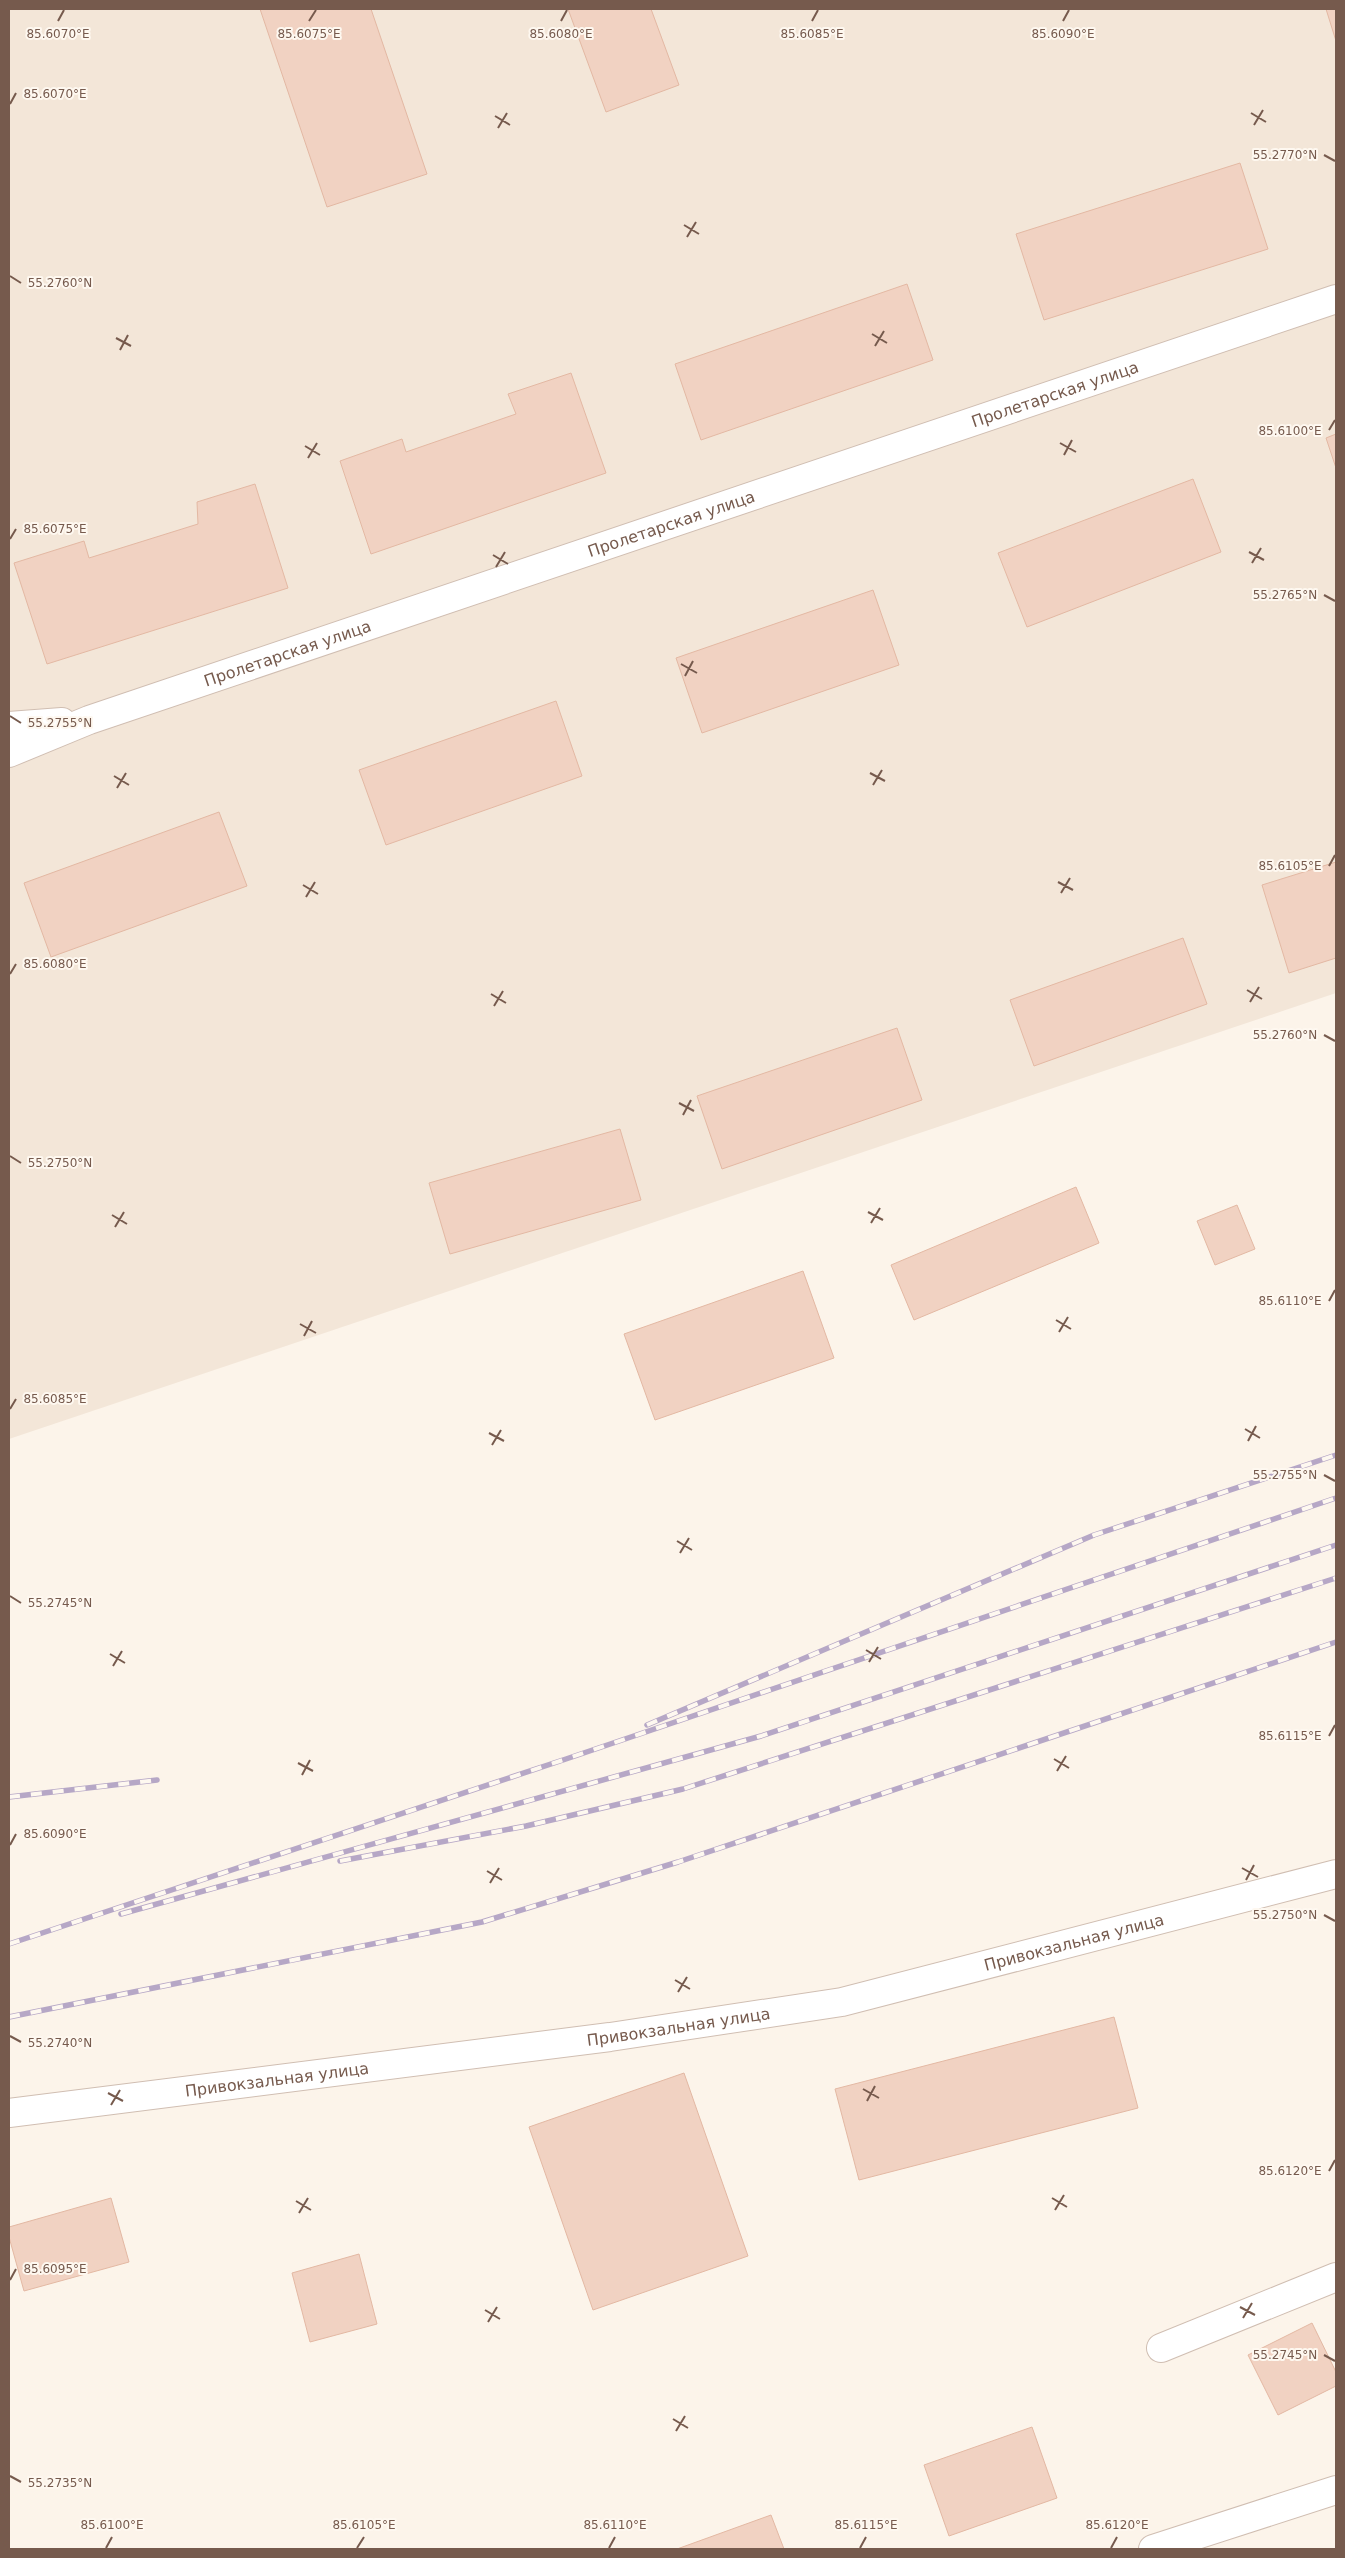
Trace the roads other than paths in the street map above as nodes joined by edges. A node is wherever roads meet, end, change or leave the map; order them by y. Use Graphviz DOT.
graph roads {
  1 [pos="1336,299"];
  2 [pos="89,720"];
  3 [pos="9,726"];
  4 [pos="9,753"];
  5 [pos="1336,1874"];
  6 [pos="9,2113"];
  7 [pos="1336,2277"];
  8 [pos="1161,2348"];
  9 [pos="1336,2490"];
  10 [pos="1153,2549"];
  1 -- 2 [label="street, Пролетарская улица"];
  2 -- 3 [label="street"];
  2 -- 4 [label="street, Пролетарская улица"];
  5 -- 6 [label="street, Привокзальная улица"];
  7 -- 8 [label="street"];
  9 -- 10 [label="street"];
}
